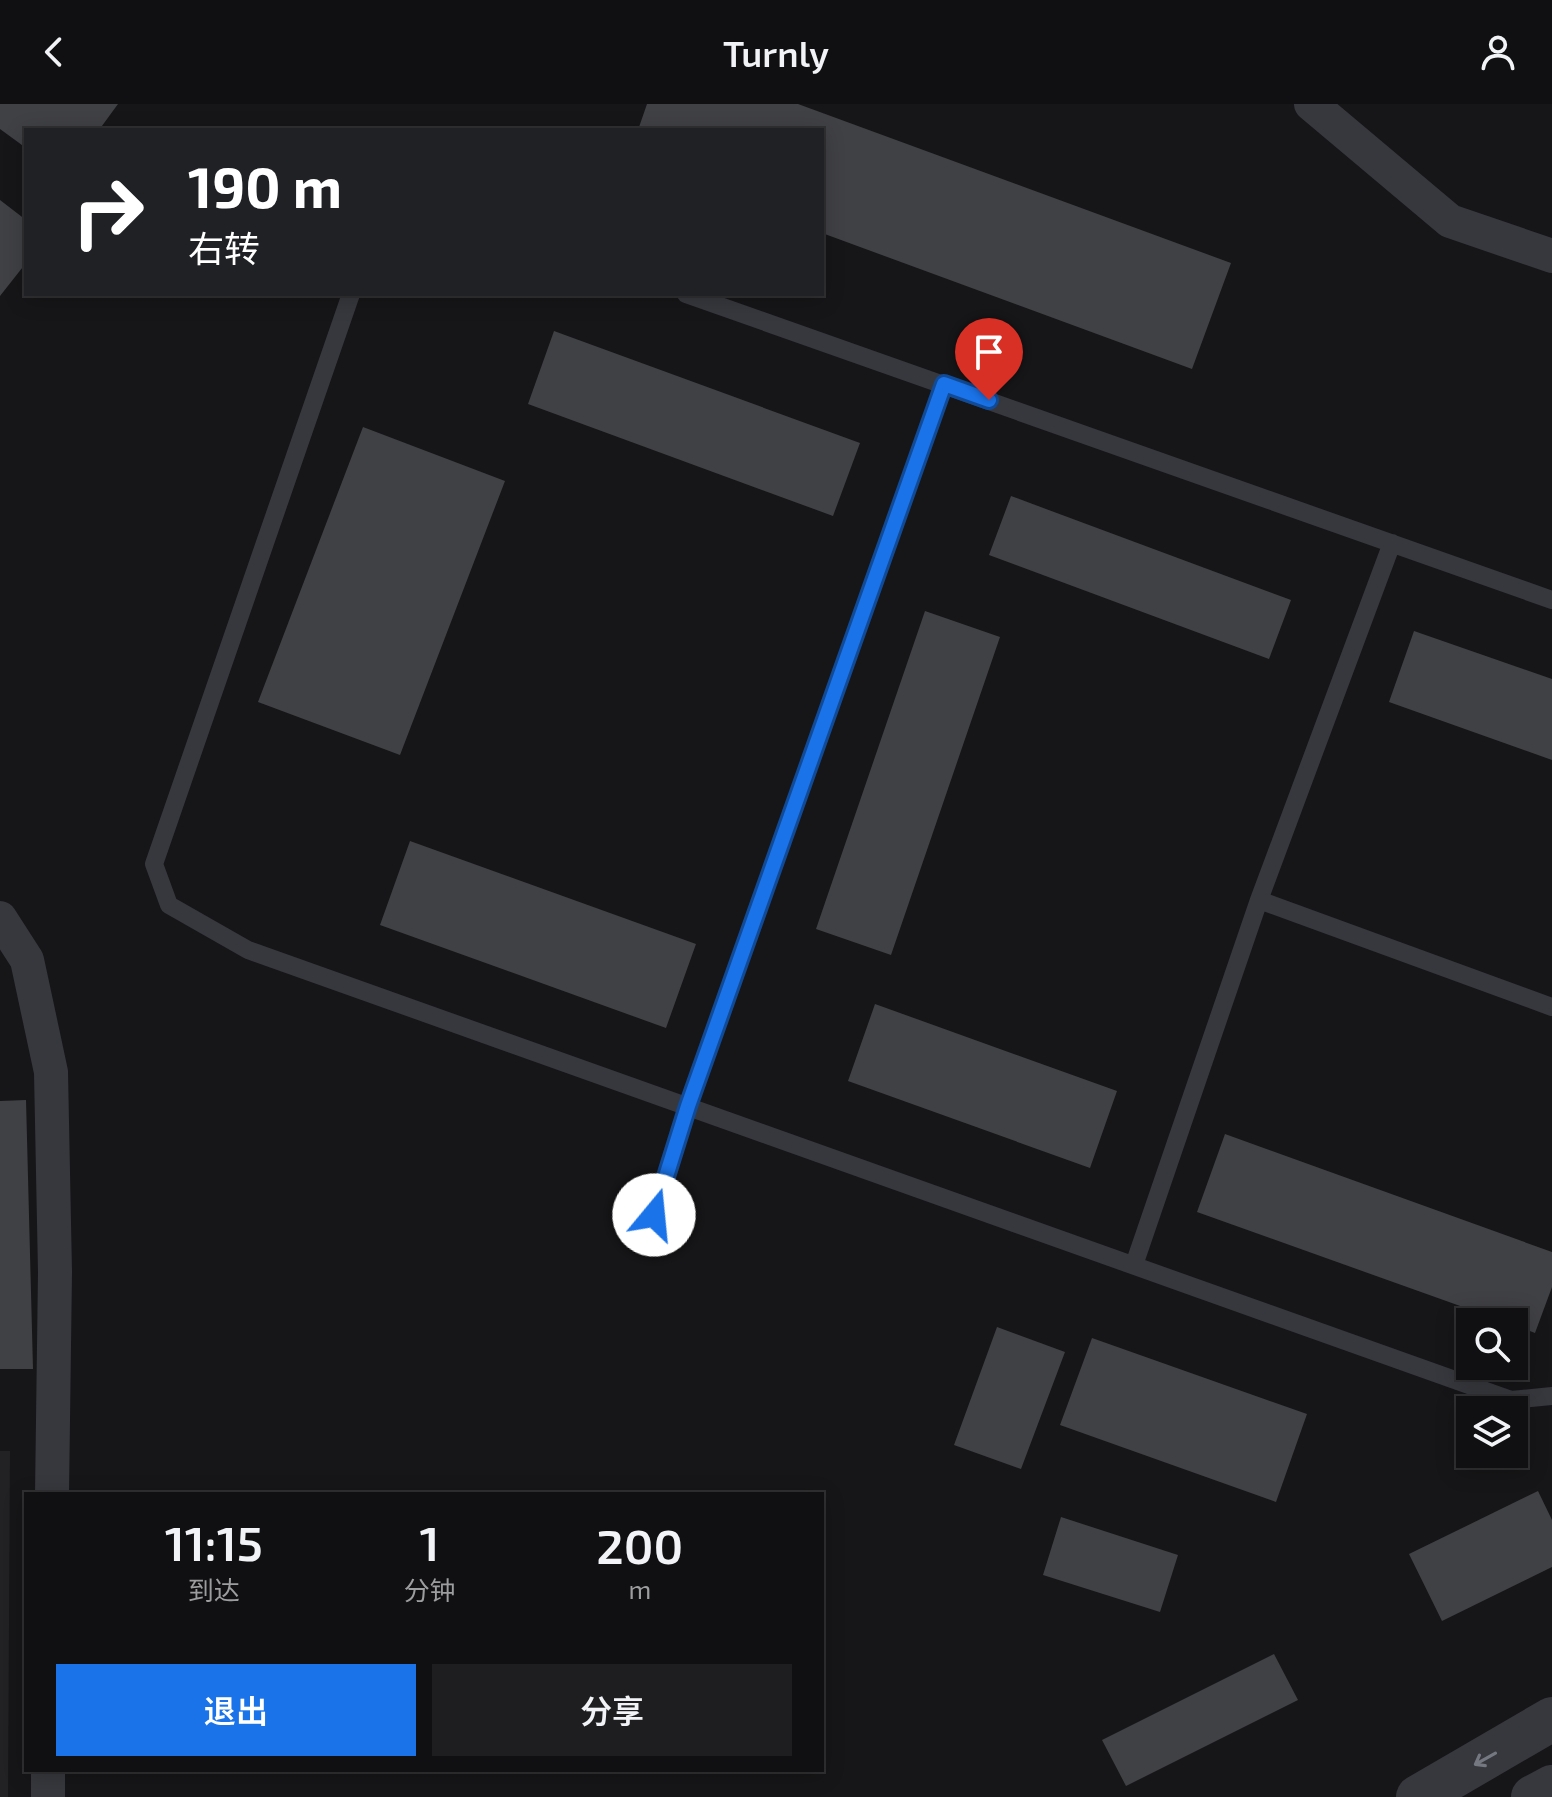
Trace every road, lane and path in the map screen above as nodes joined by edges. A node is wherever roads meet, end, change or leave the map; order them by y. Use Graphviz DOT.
graph roads {
  1 [pos="1311,104"];
  2 [pos="1552,256"];
  3 [pos="350,296"];
  4 [pos="692,296"];
  5 [pos="944,384"];
  6 [pos="1392,543"];
  7 [pos="1552,600"];
  8 [pos="1259,900"];
  9 [pos="0,918"];
  10 [pos="1552,1007"];
  11 [pos="688,1106"];
  12 [pos="654,1215"];
  13 [pos="1134,1265"];
  14 [pos="1552,1396"];
  15 [pos="52,1492"];
  16 [pos="1552,1719"];
  17 [pos="48,1772"];
  18 [pos="1552,1787"];
  19 [pos="48,1797"];
  20 [pos="1418,1797"];
  21 [pos="1533,1797"];
  1 -- 2 [label="street"];
  3 -- 11 [label="lane"];
  4 -- 5 [label="lane"];
  5 -- 6 [label="lane"];
  5 -- 11 [label="lane"];
  6 -- 7 [label="lane"];
  6 -- 8 [label="lane"];
  8 -- 10 [label="lane"];
  8 -- 13 [label="lane"];
  9 -- 15 [label="street"];
  11 -- 12 [label="lane"];
  11 -- 13 [label="lane"];
  13 -- 14 [label="lane"];
  16 -- 20 [label="street, one-way"];
  17 -- 19 [label="street"];
  18 -- 21 [label="street"];
}
